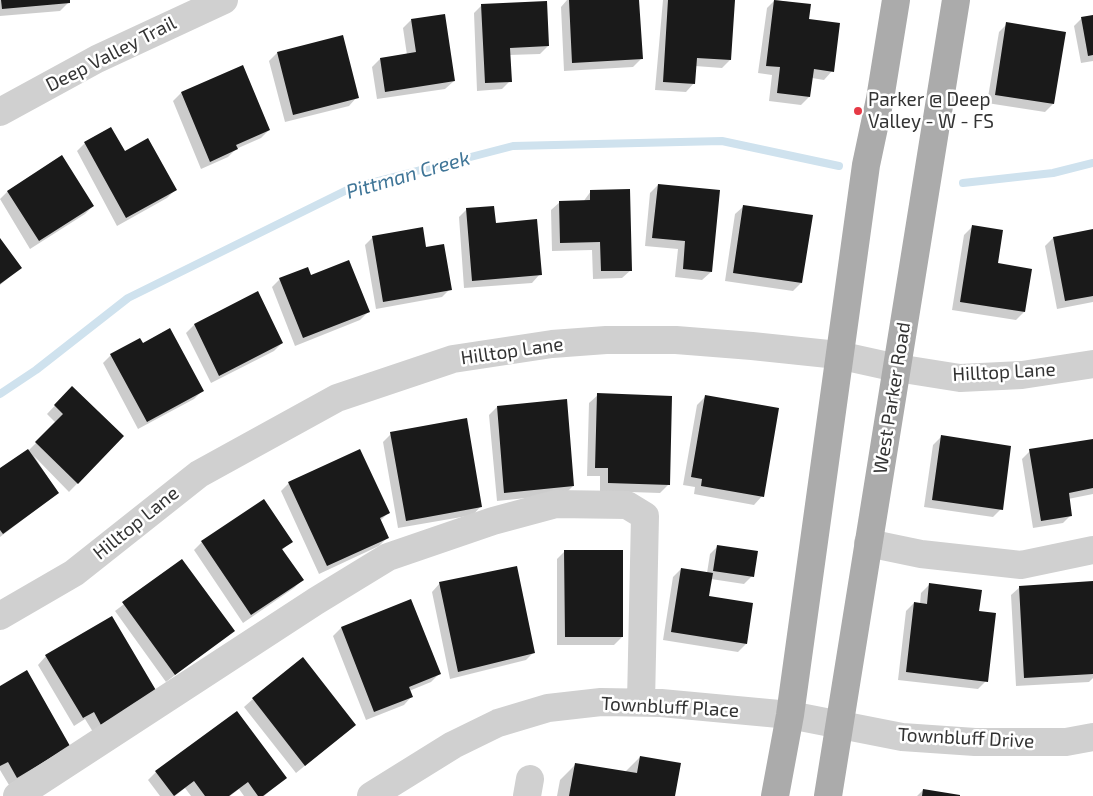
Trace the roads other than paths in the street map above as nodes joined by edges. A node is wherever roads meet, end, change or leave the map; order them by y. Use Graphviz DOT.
graph roads {
  1 [pos="224,0"];
  2 [pos="896,0"];
  3 [pos="956,0"];
  4 [pos="0,112"];
  5 [pos="838,356"];
  6 [pos="1093,364"];
  7 [pos="896,368"];
  8 [pos="868,542"];
  9 [pos="1093,550"];
  10 [pos="0,616"];
  11 [pos="640,702"];
  12 [pos="790,715"];
  13 [pos="839,725"];
  14 [pos="1093,737"];
  15 [pos="17,796"];
  16 [pos="371,796"];
  17 [pos="775,796"];
  18 [pos="828,796"];
  1 -- 4 [label="street, Deep Valley Trail"];
  2 -- 5 [label="main road"];
  3 -- 7 [label="main road, West Parker Road"];
  5 -- 7 [label="street, Hilltop Lane"];
  5 -- 10 [label="street, Hilltop Lane"];
  5 -- 12 [label="main road"];
  6 -- 7 [label="street, Hilltop Lane"];
  7 -- 8 [label="main road, West Parker Road"];
  8 -- 9 [label="street"];
  8 -- 13 [label="main road, West Parker Road"];
  11 -- 12 [label="street, Townbluff Place"];
  11 -- 15 [label="street"];
  11 -- 16 [label="street, Townbluff Place"];
  12 -- 13 [label="street, Townbluff Place"];
  12 -- 17 [label="main road"];
  13 -- 14 [label="street, Townbluff Drive"];
  13 -- 18 [label="main road, West Parker Road"];
}
